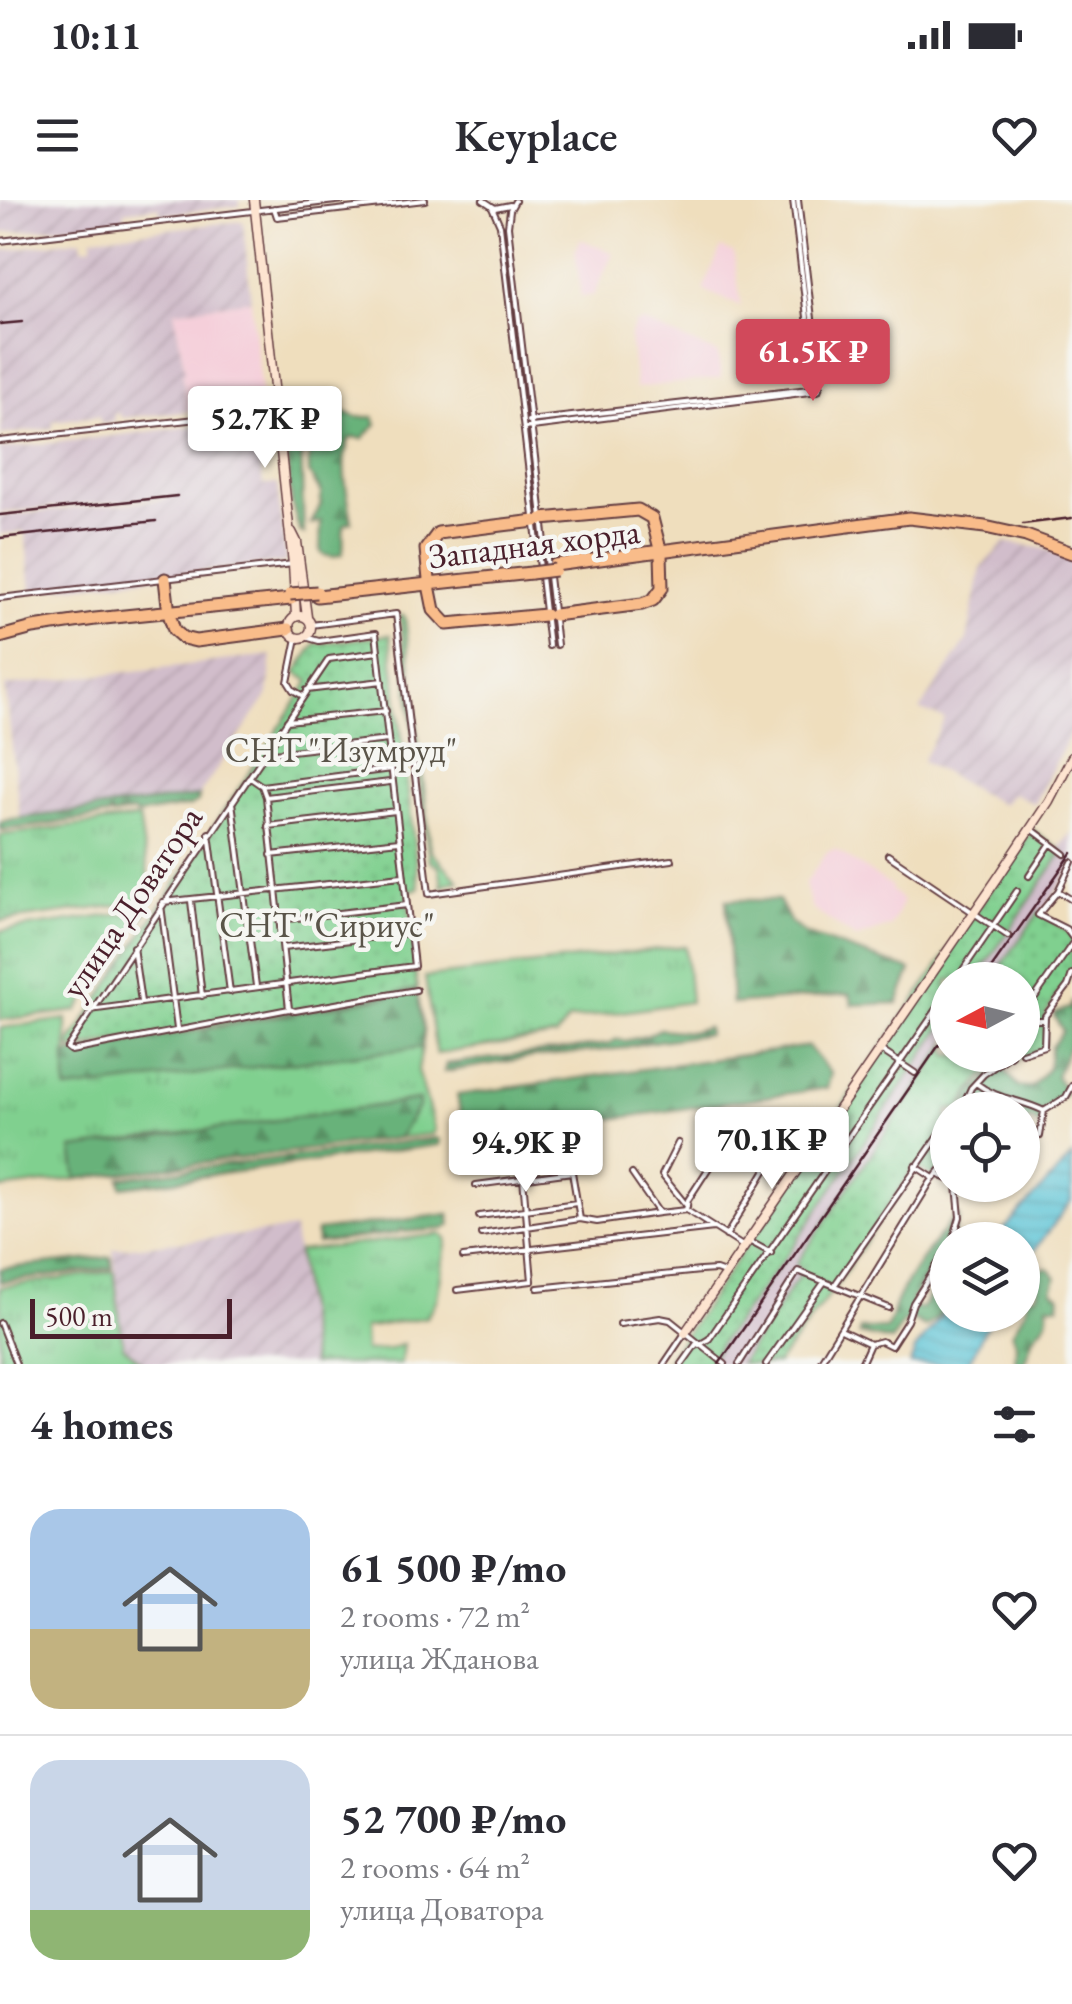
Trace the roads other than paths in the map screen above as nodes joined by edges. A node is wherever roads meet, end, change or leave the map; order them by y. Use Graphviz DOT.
graph roads {
  1 [pos="254,200"];
  2 [pos="344,200"];
  3 [pos="355,200"];
  4 [pos="425,200"];
  5 [pos="516,200"];
  6 [pos="796,200"];
  7 [pos="483,201"];
  8 [pos="376,203"];
  9 [pos="492,207"];
  10 [pos="356,208"];
  11 [pos="256,213"];
  12 [pos="274,213"];
  13 [pos="0,241"];
  14 [pos="528,404"];
  15 [pos="521,406"];
  16 [pos="277,410"];
  17 [pos="531,423"];
  18 [pos="523,424"];
  19 [pos="0,441"];
  20 [pos="539,520"];
  21 [pos="290,528"];
  22 [pos="660,552"];
  23 [pos="1072,556"];
  24 [pos="293,564"];
  25 [pos="165,579"];
  26 [pos="429,582"];
  27 [pos="0,598"];
  28 [pos="168,608"];
  29 [pos="550,615"];
  30 [pos="296,616"];
  31 [pos="309,621"];
  32 [pos="0,634"];
  33 [pos="297,634"];
  34 [pos="558,645"];
  35 [pos="549,646"];
  36 [pos="378,652"];
  37 [pos="382,681"];
  38 [pos="307,690"];
  39 [pos="302,696"];
  40 [pos="386,711"];
  41 [pos="287,722"];
  42 [pos="388,740"];
  43 [pos="264,754"];
  44 [pos="1072,757"];
  45 [pos="391,770"];
  46 [pos="249,777"];
  47 [pos="392,782"];
  48 [pos="262,786"];
  49 [pos="266,797"];
  50 [pos="232,802"];
  51 [pos="396,811"];
  52 [pos="268,826"];
  53 [pos="1031,828"];
  54 [pos="210,833"];
  55 [pos="400,841"];
  56 [pos="1051,844"];
  57 [pos="888,854"];
  58 [pos="1065,854"];
  59 [pos="271,855"];
  60 [pos="672,860"];
  61 [pos="1072,862"];
  62 [pos="403,876"];
  63 [pos="1029,876"];
  64 [pos="275,890"];
  65 [pos="1017,891"];
  66 [pos="1058,891"];
  67 [pos="245,893"];
  68 [pos="217,896"];
  69 [pos="191,899"];
  70 [pos="1072,900"];
  71 [pos="162,904"];
  72 [pos="407,905"];
  73 [pos="974,912"];
  74 [pos="279,920"];
  75 [pos="993,926"];
  76 [pos="410,933"];
  77 [pos="1008,936"];
  78 [pos="1072,937"];
  79 [pos="1072,944"];
  80 [pos="133,947"];
  81 [pos="282,948"];
  82 [pos="968,962"];
  83 [pos="1072,974"];
  84 [pos="286,983"];
  85 [pos="256,987"];
  86 [pos="416,990"];
  87 [pos="1040,991"];
  88 [pos="230,992"];
  89 [pos="202,996"];
  90 [pos="174,998"];
  91 [pos="140,1002"];
  92 [pos="288,1009"];
  93 [pos="90,1010"];
  94 [pos="930,1019"];
  95 [pos="1040,1020"];
  96 [pos="1045,1020"];
  97 [pos="178,1029"];
  98 [pos="1040,1047"];
  99 [pos="880,1050"];
  100 [pos="900,1063"];
  101 [pos="987,1072"];
  102 [pos="915,1073"];
  103 [pos="976,1083"];
  104 [pos="1072,1086"];
  105 [pos="971,1092"];
  106 [pos="1044,1111"];
  107 [pos="732,1132"];
  108 [pos="789,1132"];
  109 [pos="1040,1136"];
  110 [pos="678,1142"];
  111 [pos="930,1146"];
  112 [pos="915,1166"];
  113 [pos="632,1174"];
  114 [pos="930,1174"];
  115 [pos="522,1178"];
  116 [pos="476,1184"];
  117 [pos="930,1184"];
  118 [pos="577,1204"];
  119 [pos="686,1208"];
  120 [pos="527,1210"];
  121 [pos="658,1212"];
  122 [pos="479,1216"];
  123 [pos="580,1219"];
  124 [pos="714,1228"];
  125 [pos="529,1229"];
  126 [pos="481,1234"];
  127 [pos="726,1236"];
  128 [pos="747,1245"];
  129 [pos="530,1251"];
  130 [pos="771,1253"];
  131 [pos="463,1257"];
  132 [pos="727,1274"];
  133 [pos="930,1276"];
  134 [pos="824,1281"];
  135 [pos="835,1284"];
  136 [pos="538,1288"];
  137 [pos="458,1290"];
  138 [pos="862,1297"];
  139 [pos="889,1308"];
  140 [pos="0,1324"];
  141 [pos="620,1324"];
  142 [pos="841,1330"];
  143 [pos="686,1333"];
  144 [pos="698,1344"];
  145 [pos="870,1344"];
  146 [pos="714,1357"];
  147 [pos="16,1364"];
  148 [pos="664,1364"];
  149 [pos="682,1364"];
  150 [pos="712,1364"];
  151 [pos="725,1364"];
  152 [pos="739,1364"];
  153 [pos="766,1364"];
  154 [pos="819,1364"];
  155 [pos="861,1364"];
  1 -- 11 [label="street"];
  2 -- 12 [label="street"];
  3 -- 10 [label="street"];
  4 -- 8 [label="street"];
  5 -- 9 [label="street"];
  5 -- 14 [label="street"];
  6 -- 17 [label="street"];
  7 -- 9 [label="street"];
  8 -- 10 [label="street"];
  9 -- 15 [label="street"];
  10 -- 12 [label="street"];
  11 -- 12 [label="street"];
  11 -- 13 [label="street"];
  11 -- 16 [label="street"];
  14 -- 15 [label="street"];
  14 -- 17 [label="street"];
  15 -- 18 [label="street"];
  16 -- 19 [label="street"];
  16 -- 21 [label="street"];
  17 -- 18 [label="street"];
  17 -- 20 [label="street"];
  18 -- 20 [label="street"];
  20 -- 22 [label="highway"];
  20 -- 26 [label="highway"];
  20 -- 29 [label="street"];
  21 -- 24 [label="street"];
  21 -- 31 [label="street"];
  22 -- 23 [label="highway, Западная хорда"];
  22 -- 26 [label="highway, Западная хорда, bridge"];
  22 -- 29 [label="highway"];
  24 -- 25 [label="street"];
  24 -- 30 [label="street"];
  25 -- 27 [label="street"];
  25 -- 28 [label="highway"];
  26 -- 28 [label="highway, Западная хорда, bridge"];
  26 -- 29 [label="highway"];
  28 -- 32 [label="highway, Западная хорда"];
  28 -- 33 [label="highway"];
  29 -- 34 [label="street"];
  29 -- 35 [label="street"];
  30 -- 31 [label="street"];
  30 -- 33 [label="street"];
  31 -- 33 [label="street"];
  31 -- 60 [label="street"];
  33 -- 36 [label="street"];
  33 -- 39 [label="street"];
  36 -- 37 [label="street"];
  36 -- 38 [label="street, улица Доватора"];
  37 -- 38 [label="street"];
  37 -- 40 [label="street"];
  38 -- 39 [label="street, улица Доватора"];
  39 -- 41 [label="street, улица Доватора"];
  40 -- 41 [label="street"];
  40 -- 42 [label="street"];
  41 -- 43 [label="street, улица Доватора"];
  42 -- 43 [label="street"];
  42 -- 45 [label="street"];
  43 -- 46 [label="street, улица Доватора"];
  44 -- 53 [label="street"];
  45 -- 47 [label="street"];
  45 -- 48 [label="street"];
  46 -- 48 [label="street"];
  46 -- 50 [label="street, улица Доватора"];
  47 -- 49 [label="street"];
  47 -- 51 [label="street"];
  48 -- 49 [label="street"];
  49 -- 52 [label="street"];
  50 -- 54 [label="street, улица Доватора"];
  50 -- 67 [label="street"];
  51 -- 52 [label="street"];
  51 -- 55 [label="street"];
  52 -- 59 [label="street"];
  53 -- 56 [label="street"];
  53 -- 73 [label="street"];
  54 -- 68 [label="street"];
  54 -- 71 [label="street, улица Доватора"];
  55 -- 59 [label="street"];
  55 -- 62 [label="street"];
  56 -- 58 [label="street"];
  56 -- 63 [label="street"];
  57 -- 73 [label="street"];
  59 -- 64 [label="street"];
  61 -- 66 [label="street"];
  62 -- 64 [label="street"];
  62 -- 72 [label="street"];
  64 -- 67 [label="street"];
  64 -- 74 [label="street"];
  65 -- 75 [label="street"];
  66 -- 70 [label="street"];
  66 -- 78 [label="street"];
  67 -- 68 [label="street"];
  67 -- 85 [label="street"];
  68 -- 69 [label="street"];
  68 -- 88 [label="street"];
  69 -- 71 [label="street"];
  69 -- 89 [label="street"];
  71 -- 80 [label="street, улица Доватора"];
  71 -- 90 [label="street"];
  72 -- 74 [label="street"];
  72 -- 76 [label="street"];
  73 -- 75 [label="street"];
  73 -- 99 [label="street"];
  74 -- 81 [label="street"];
  75 -- 77 [label="street"];
  75 -- 82 [label="street"];
  76 -- 81 [label="street"];
  76 -- 84 [label="street"];
  79 -- 87 [label="street"];
  80 -- 91 [label="street"];
  80 -- 93 [label="street, улица Доватора"];
  81 -- 84 [label="street"];
  83 -- 96 [label="street"];
  84 -- 85 [label="street"];
  84 -- 92 [label="street"];
  85 -- 88 [label="street"];
  86 -- 92 [label="street"];
  88 -- 89 [label="street"];
  89 -- 90 [label="street"];
  90 -- 91 [label="street"];
  90 -- 97 [label="street"];
  91 -- 93 [label="street"];
  92 -- 97 [label="street"];
  93 -- 97 [label="street, улица Доватора"];
  94 -- 100 [label="street"];
  95 -- 96 [label="street"];
  96 -- 98 [label="street"];
  99 -- 100 [label="street"];
  99 -- 128 [label="street"];
  100 -- 102 [label="street"];
  100 -- 130 [label="street"];
  101 -- 103 [label="street"];
  103 -- 105 [label="street"];
  103 -- 106 [label="street"];
  104 -- 106 [label="street"];
  106 -- 109 [label="street"];
  107 -- 119 [label="street"];
  108 -- 127 [label="street"];
  110 -- 119 [label="street"];
  111 -- 112 [label="street"];
  112 -- 114 [label="street"];
  112 -- 135 [label="street"];
  113 -- 121 [label="street"];
  115 -- 116 [label="street"];
  115 -- 118 [label="street"];
  115 -- 120 [label="street"];
  117 -- 138 [label="street"];
  118 -- 120 [label="street"];
  118 -- 123 [label="street"];
  119 -- 121 [label="street"];
  119 -- 124 [label="street"];
  120 -- 122 [label="street"];
  120 -- 125 [label="street"];
  121 -- 123 [label="street"];
  123 -- 125 [label="street"];
  124 -- 127 [label="street"];
  124 -- 129 [label="street"];
  125 -- 126 [label="street"];
  125 -- 129 [label="street"];
  127 -- 128 [label="street"];
  128 -- 130 [label="street"];
  128 -- 132 [label="street"];
  129 -- 131 [label="street"];
  129 -- 137 [label="street"];
  130 -- 144 [label="street"];
  132 -- 136 [label="street"];
  132 -- 143 [label="street"];
  133 -- 145 [label="street"];
  134 -- 135 [label="street"];
  134 -- 152 [label="street"];
  134 -- 153 [label="street"];
  135 -- 138 [label="street"];
  138 -- 139 [label="street"];
  138 -- 142 [label="street"];
  140 -- 147 [label="street"];
  141 -- 143 [label="street"];
  142 -- 145 [label="street"];
  142 -- 154 [label="street"];
  143 -- 144 [label="street"];
  143 -- 148 [label="street"];
  144 -- 146 [label="street"];
  144 -- 149 [label="street"];
  145 -- 155 [label="street"];
  146 -- 150 [label="street"];
  146 -- 151 [label="street"];
}
